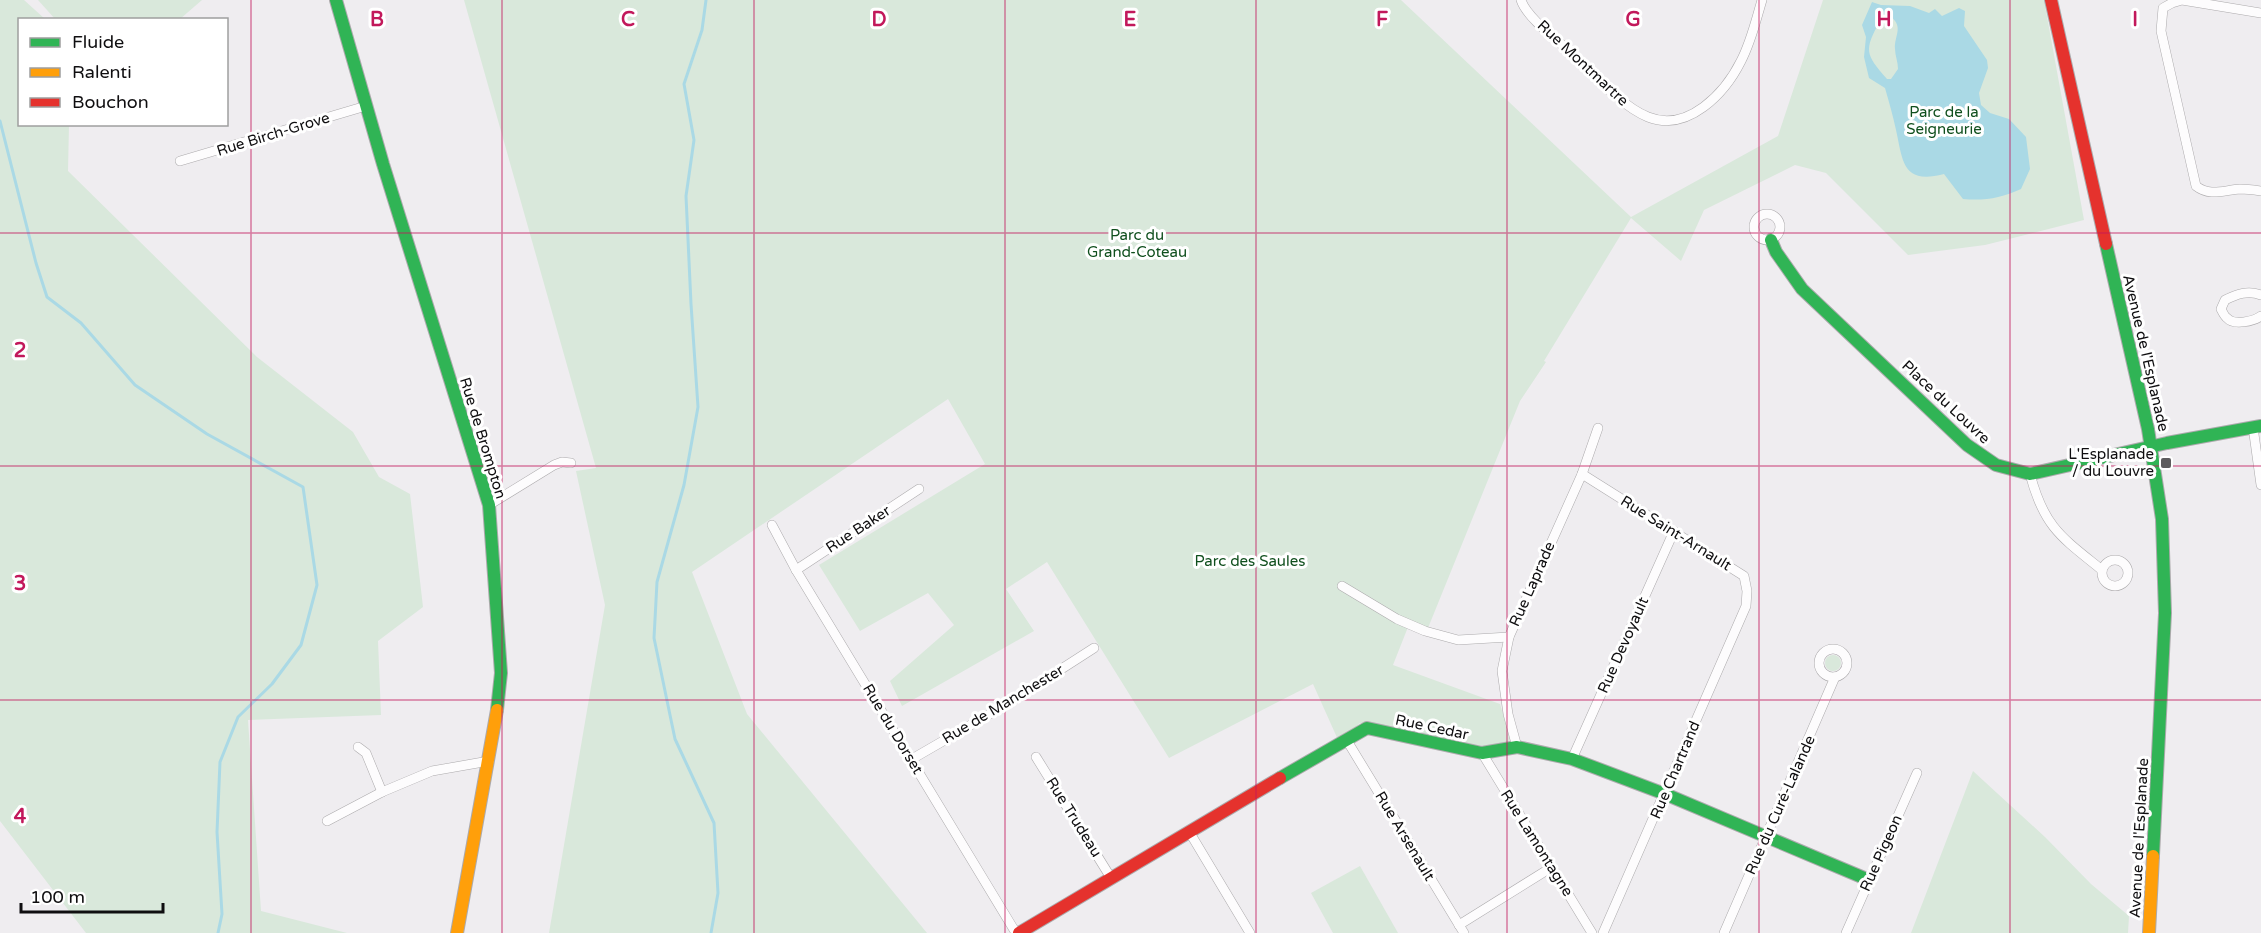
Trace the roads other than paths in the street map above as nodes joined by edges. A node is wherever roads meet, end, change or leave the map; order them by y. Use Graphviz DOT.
graph roads {
  1 [pos="336,0"];
  2 [pos="1521,0"];
  3 [pos="1761,0"];
  4 [pos="2051,0"];
  5 [pos="2261,13"];
  6 [pos="366,106"];
  7 [pos="180,161"];
  8 [pos="2261,191"];
  9 [pos="1771,240"];
  10 [pos="2261,295"];
  11 [pos="2261,316"];
  12 [pos="2257,426"];
  13 [pos="1598,428"];
  14 [pos="2151,447"];
  15 [pos="572,463"];
  16 [pos="1582,474"];
  17 [pos="2030,474"];
  18 [pos="2261,484"];
  19 [pos="919,489"];
  20 [pos="489,505"];
  21 [pos="772,525"];
  22 [pos="1674,531"];
  23 [pos="796,570"];
  24 [pos="2102,570"];
  25 [pos="1342,585"];
  26 [pos="1746,606"];
  27 [pos="1509,637"];
  28 [pos="1094,648"];
  29 [pos="1834,677"];
  30 [pos="1346,739"];
  31 [pos="358,747"];
  32 [pos="1516,747"];
  33 [pos="1482,753"];
  34 [pos="1036,757"];
  35 [pos="912,759"];
  36 [pos="1572,759"];
  37 [pos="489,761"];
  38 [pos="1917,773"];
  39 [pos="382,792"];
  40 [pos="1665,794"];
  41 [pos="327,821"];
  42 [pos="1190,833"];
  43 [pos="1766,837"];
  44 [pos="1552,867"];
  45 [pos="1111,878"];
  46 [pos="1869,880"];
  47 [pos="1461,929"];
  48 [pos="457,933"];
  49 [pos="1018,933"];
  50 [pos="1250,933"];
  51 [pos="1592,933"];
  52 [pos="1604,933"];
  53 [pos="1724,933"];
  54 [pos="1846,933"];
  55 [pos="2149,933"];
  1 -- 6 [label="street, Rue de Brompton"];
  2 -- 3 [label="street, Rue Montmartre"];
  4 -- 14 [label="street, Avenue de l'Esplanade"];
  5 -- 8 [label="street"];
  6 -- 7 [label="street, Rue Birch-Grove"];
  6 -- 20 [label="street, Rue de Brompton"];
  9 -- 17 [label="street, Place du Louvre"];
  10 -- 11 [label="street"];
  12 -- 14 [label="street, Place du Louvre"];
  12 -- 18 [label="street"];
  13 -- 16 [label="street, Rue Laprade"];
  14 -- 17 [label="street, Place du Louvre"];
  14 -- 55 [label="street, Avenue de l'Esplanade"];
  15 -- 20 [label="street"];
  16 -- 22 [label="street, Rue Saint-Arnault"];
  16 -- 27 [label="street, Rue Laprade"];
  17 -- 24 [label="street"];
  19 -- 23 [label="street, Rue Baker"];
  20 -- 37 [label="street, Rue de Brompton"];
  21 -- 23 [label="street, Rue du Dorset"];
  22 -- 26 [label="street, Rue Saint-Arnault"];
  22 -- 36 [label="street, Rue Devoyault"];
  23 -- 35 [label="street, Rue du Dorset"];
  25 -- 27 [label="street"];
  26 -- 40 [label="street, Rue Chartrand"];
  27 -- 32 [label="street, Rue Laprade"];
  28 -- 35 [label="street, Rue de Manchester"];
  29 -- 43 [label="street, Rue du Curé-Lalande"];
  30 -- 33 [label="street, Rue Cedar"];
  30 -- 42 [label="street, Rue Cedar"];
  30 -- 47 [label="street, Rue Arsenault"];
  31 -- 39 [label="street"];
  32 -- 33 [label="street, Rue Cedar"];
  32 -- 36 [label="street, Rue Cedar"];
  33 -- 44 [label="street, Rue Lamontagne"];
  34 -- 45 [label="street, Rue Trudeau"];
  35 -- 49 [label="street, Rue du Dorset"];
  36 -- 40 [label="street, Rue Cedar"];
  37 -- 39 [label="street"];
  37 -- 48 [label="street, Rue de Brompton"];
  38 -- 46 [label="street, Rue Pigeon"];
  39 -- 41 [label="street"];
  40 -- 43 [label="street, Rue Cedar"];
  40 -- 52 [label="street, Rue Chartrand"];
  42 -- 45 [label="street, Rue Cedar"];
  42 -- 50 [label="street"];
  43 -- 46 [label="street, Rue Cedar"];
  43 -- 53 [label="street, Rue du Curé-Lalande"];
  44 -- 47 [label="street"];
  44 -- 51 [label="street, Rue Lamontagne"];
  45 -- 49 [label="street, Rue Cedar"];
  46 -- 54 [label="street, Rue Pigeon"];
}
